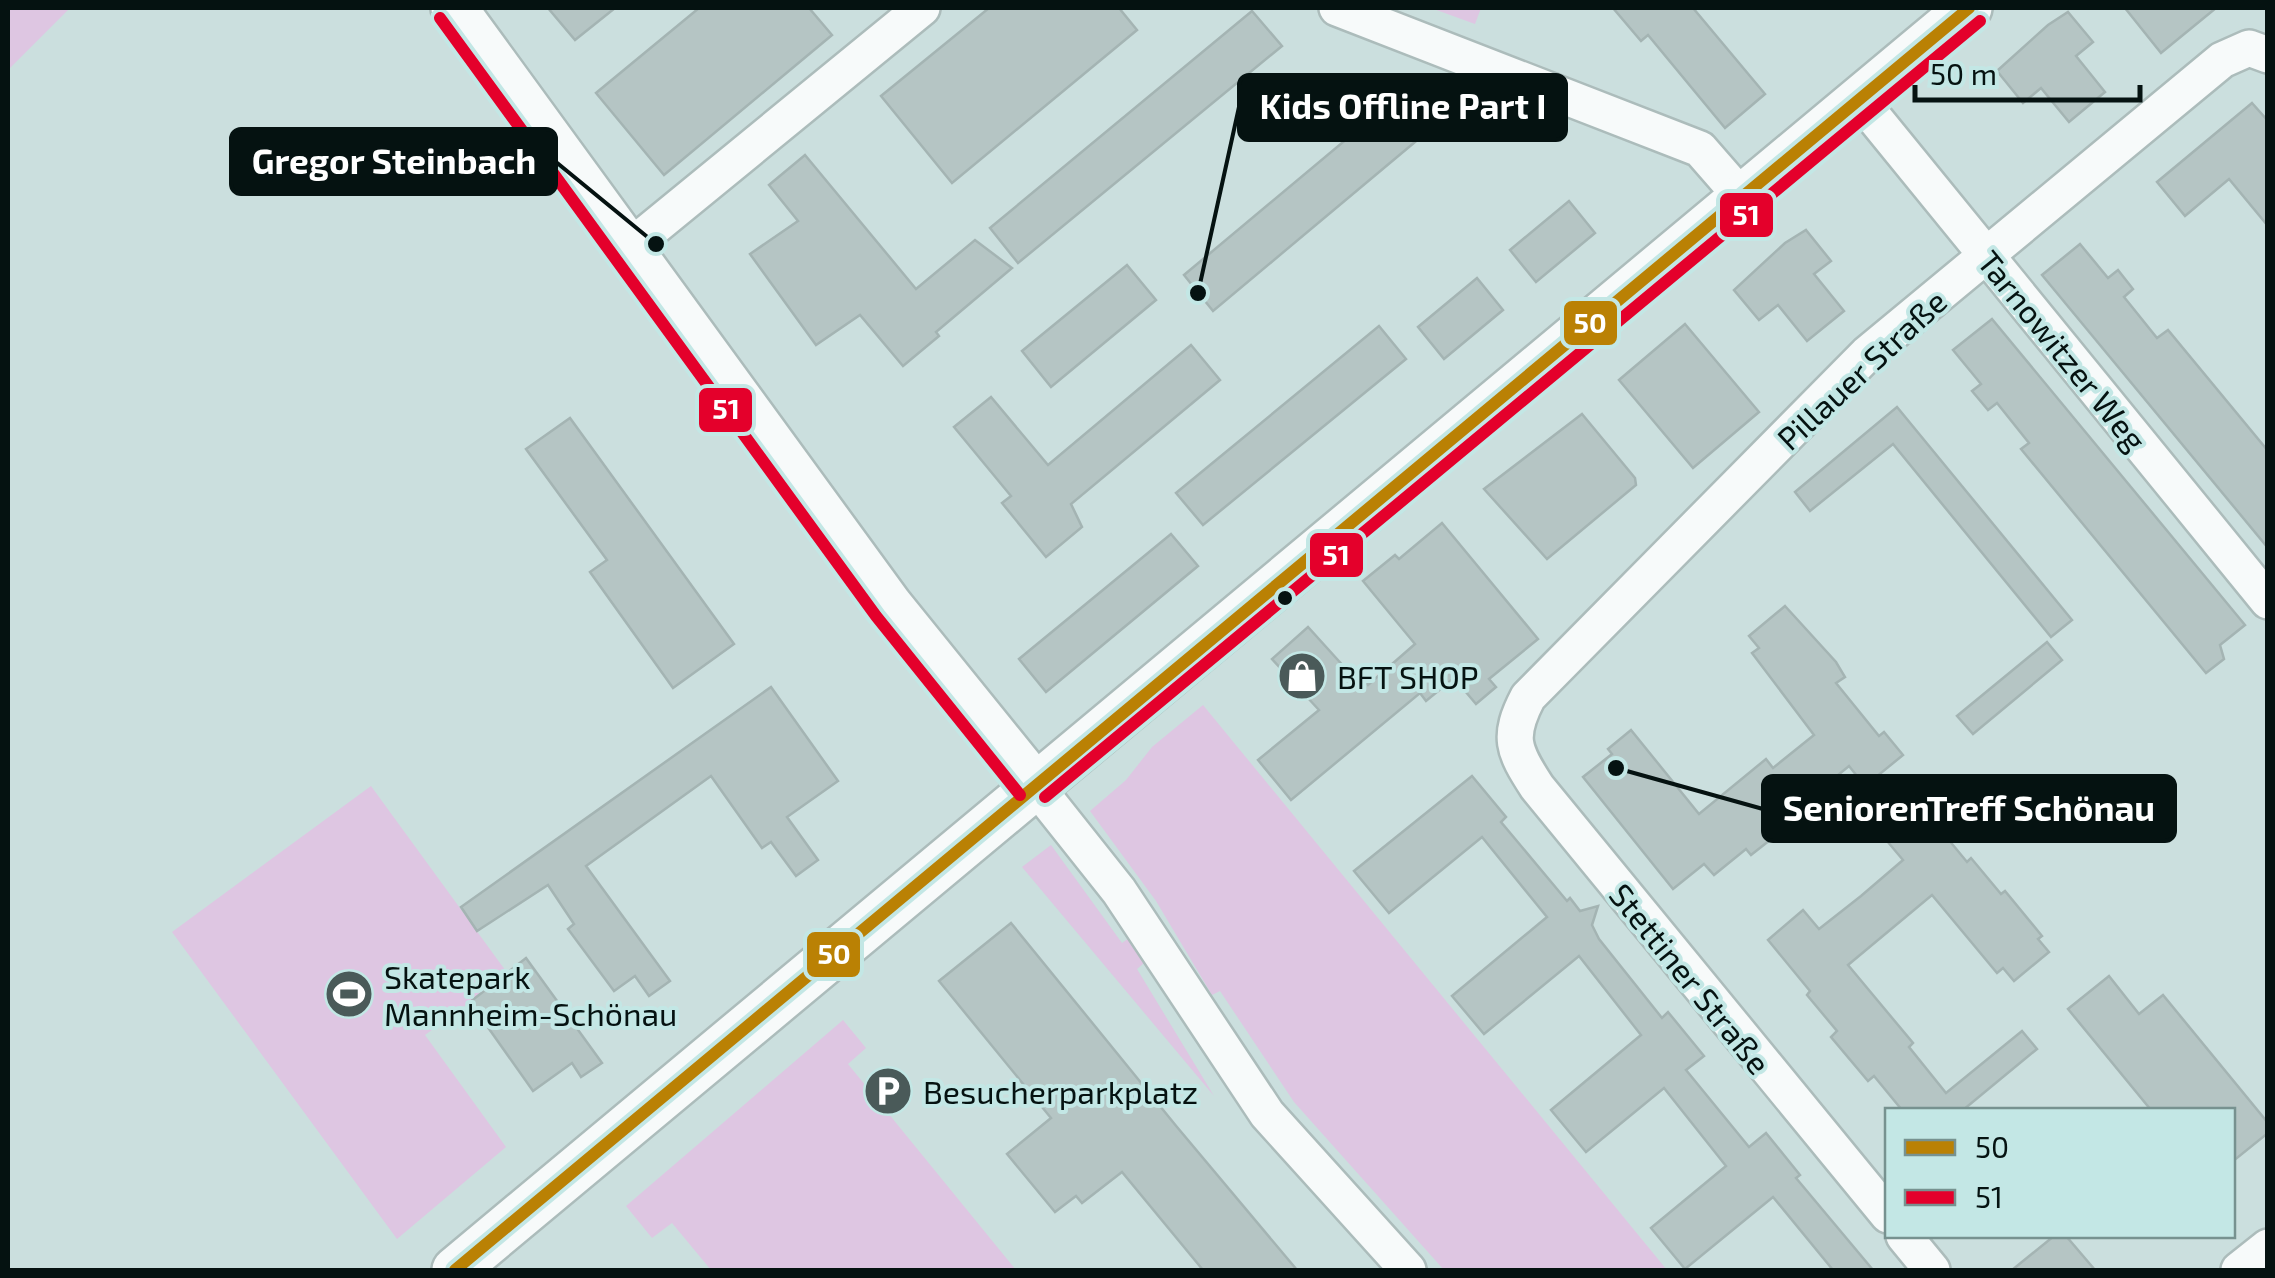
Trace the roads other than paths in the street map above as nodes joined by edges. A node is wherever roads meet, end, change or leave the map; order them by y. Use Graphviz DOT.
graph roads {
  1 [pos="454,8"];
  2 [pos="922,8"];
  3 [pos="1338,8"];
  4 [pos="1970,8"];
  5 [pos="2258,52"];
  6 [pos="1859,99"];
  7 [pos="1741,196"];
  8 [pos="630,247"];
  9 [pos="1986,257"];
  10 [pos="2268,600"];
  11 [pos="1512,731"];
  12 [pos="1034,784"];
  13 [pos="1885,1212"];
  14 [pos="1906,1238"];
  15 [pos="2268,1246"];
  16 [pos="455,1270"];
  17 [pos="1408,1270"];
  18 [pos="1932,1270"];
  19 [pos="2239,1270"];
  1 -- 8 [label="street"];
  2 -- 8 [label="street"];
  3 -- 7 [label="street"];
  4 -- 6 [label="street"];
  5 -- 9 [label="street, Pillauer Straße"];
  6 -- 7 [label="street"];
  6 -- 9 [label="street, Tarnowitzer Weg"];
  7 -- 12 [label="street"];
  8 -- 12 [label="street"];
  9 -- 10 [label="street, Tarnowitzer Weg"];
  9 -- 11 [label="street, Pillauer Straße"];
  11 -- 13 [label="street, Stettiner Straße"];
  12 -- 16 [label="street"];
  12 -- 17 [label="street"];
  14 -- 18 [label="street"];
  15 -- 19 [label="street"];
}
